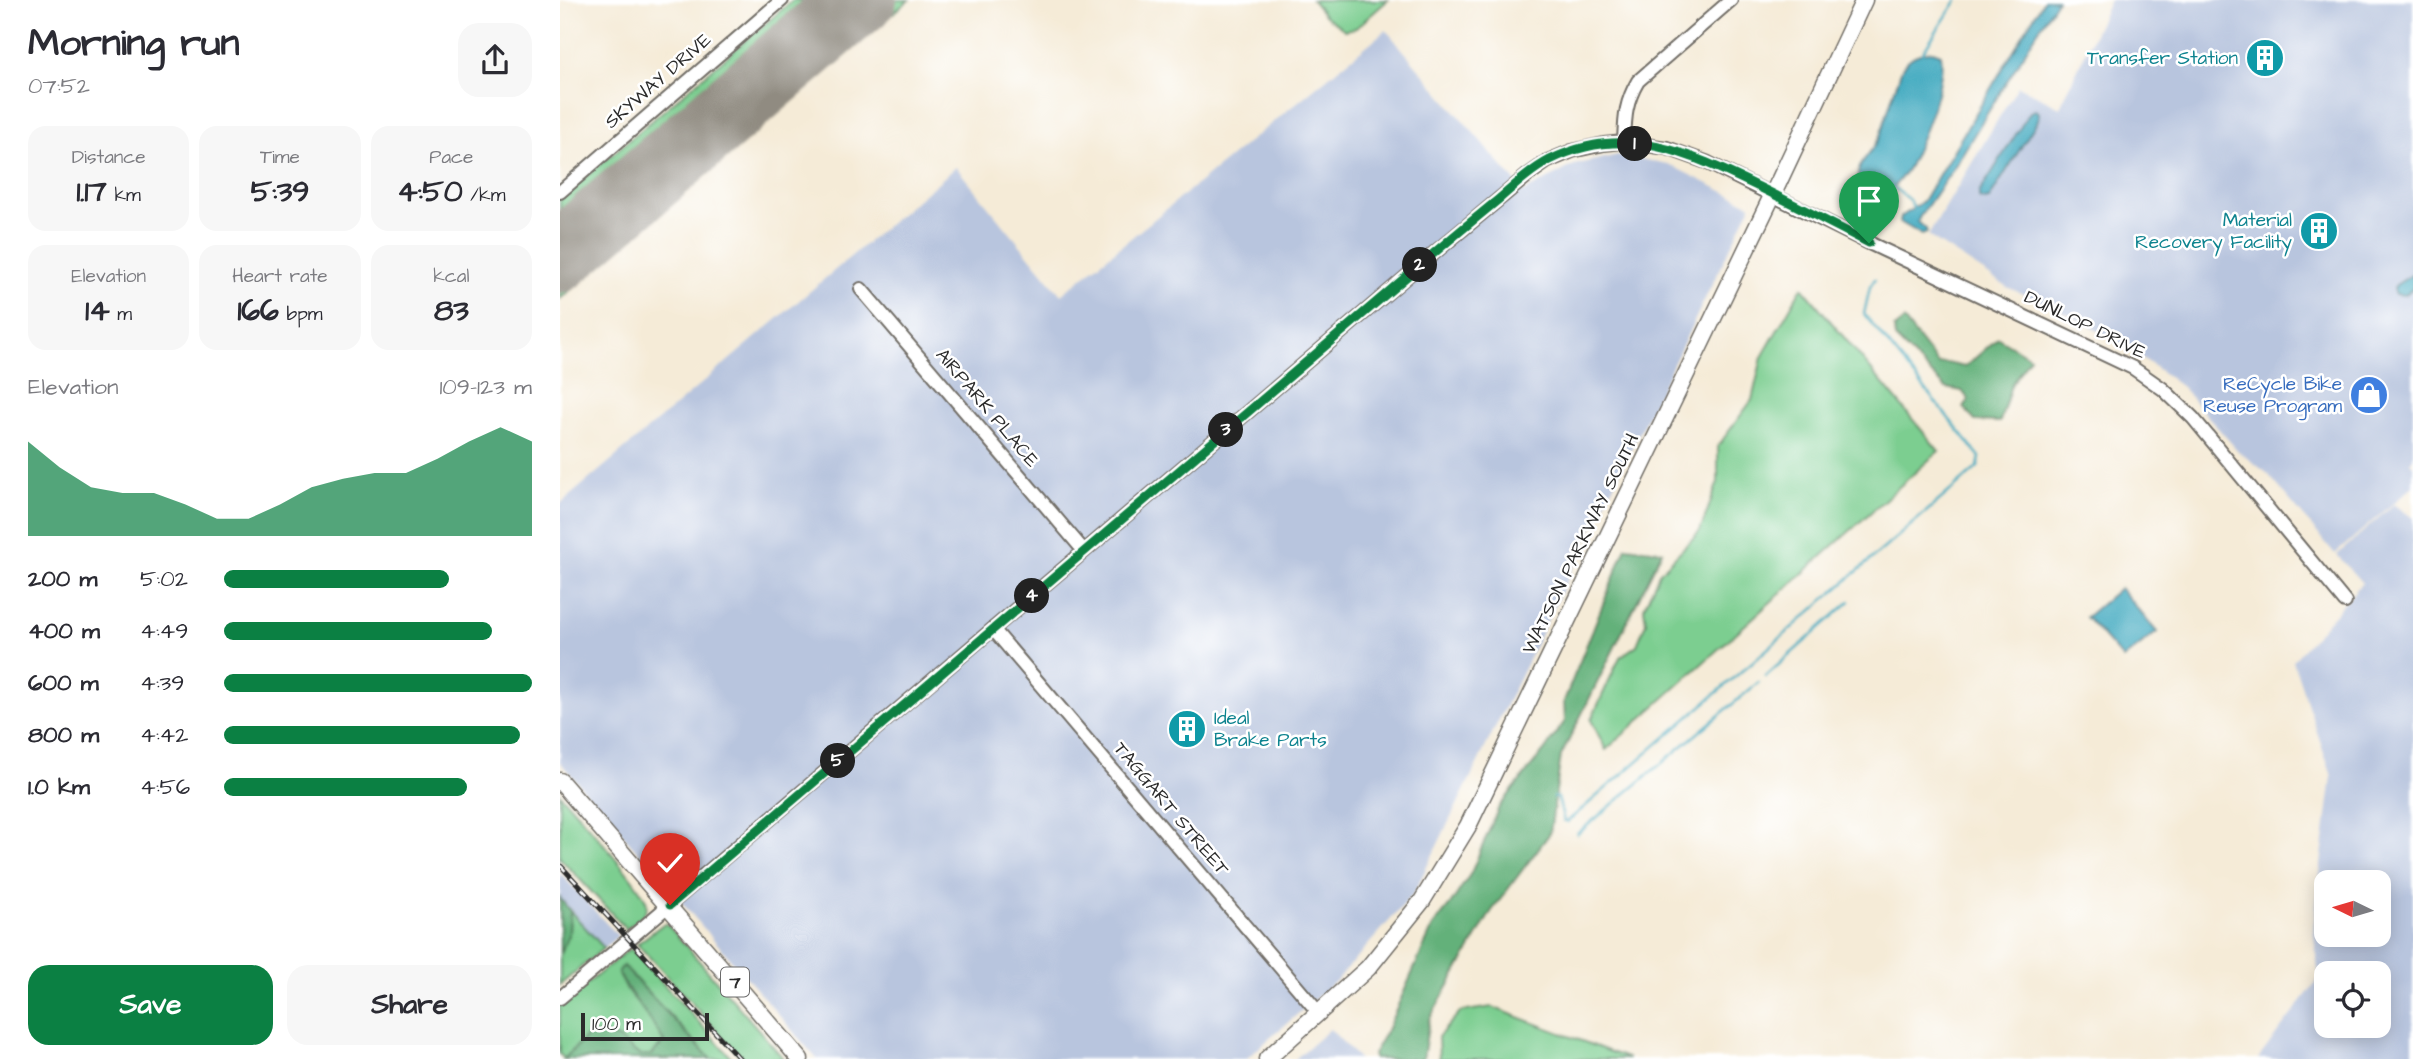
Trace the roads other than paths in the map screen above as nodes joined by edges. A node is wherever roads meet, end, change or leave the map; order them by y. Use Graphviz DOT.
graph roads {
  1 [pos="782,0"];
  2 [pos="1731,0"];
  3 [pos="1864,0"];
  4 [pos="1624,142"];
  5 [pos="560,192"];
  6 [pos="1773,194"];
  7 [pos="861,289"];
  8 [pos="1084,551"];
  9 [pos="2345,602"];
  10 [pos="993,629"];
  11 [pos="560,781"];
  12 [pos="670,905"];
  13 [pos="560,998"];
  14 [pos="1319,1013"];
  15 [pos="800,1059"];
  16 [pos="1267,1059"];
  1 -- 5 [label="street, SKYWAY DRIVE"];
  2 -- 4 [label="street"];
  3 -- 6 [label="main road, WATSON PARKWAY SOUTH"];
  4 -- 6 [label="street, DUNLOP DRIVE"];
  4 -- 8 [label="street, DUNLOP DRIVE"];
  6 -- 9 [label="street, DUNLOP DRIVE"];
  6 -- 14 [label="main road, WATSON PARKWAY SOUTH"];
  7 -- 8 [label="street, AIRPARK PLACE"];
  8 -- 10 [label="street, DUNLOP DRIVE"];
  10 -- 12 [label="street, DUNLOP DRIVE"];
  10 -- 14 [label="street, TAGGART STREET"];
  11 -- 12 [label="main road, 7"];
  12 -- 13 [label="street, DUNLOP DRIVE"];
  12 -- 15 [label="main road, 7"];
  14 -- 16 [label="main road, WATSON PARKWAY SOUTH"];
}
